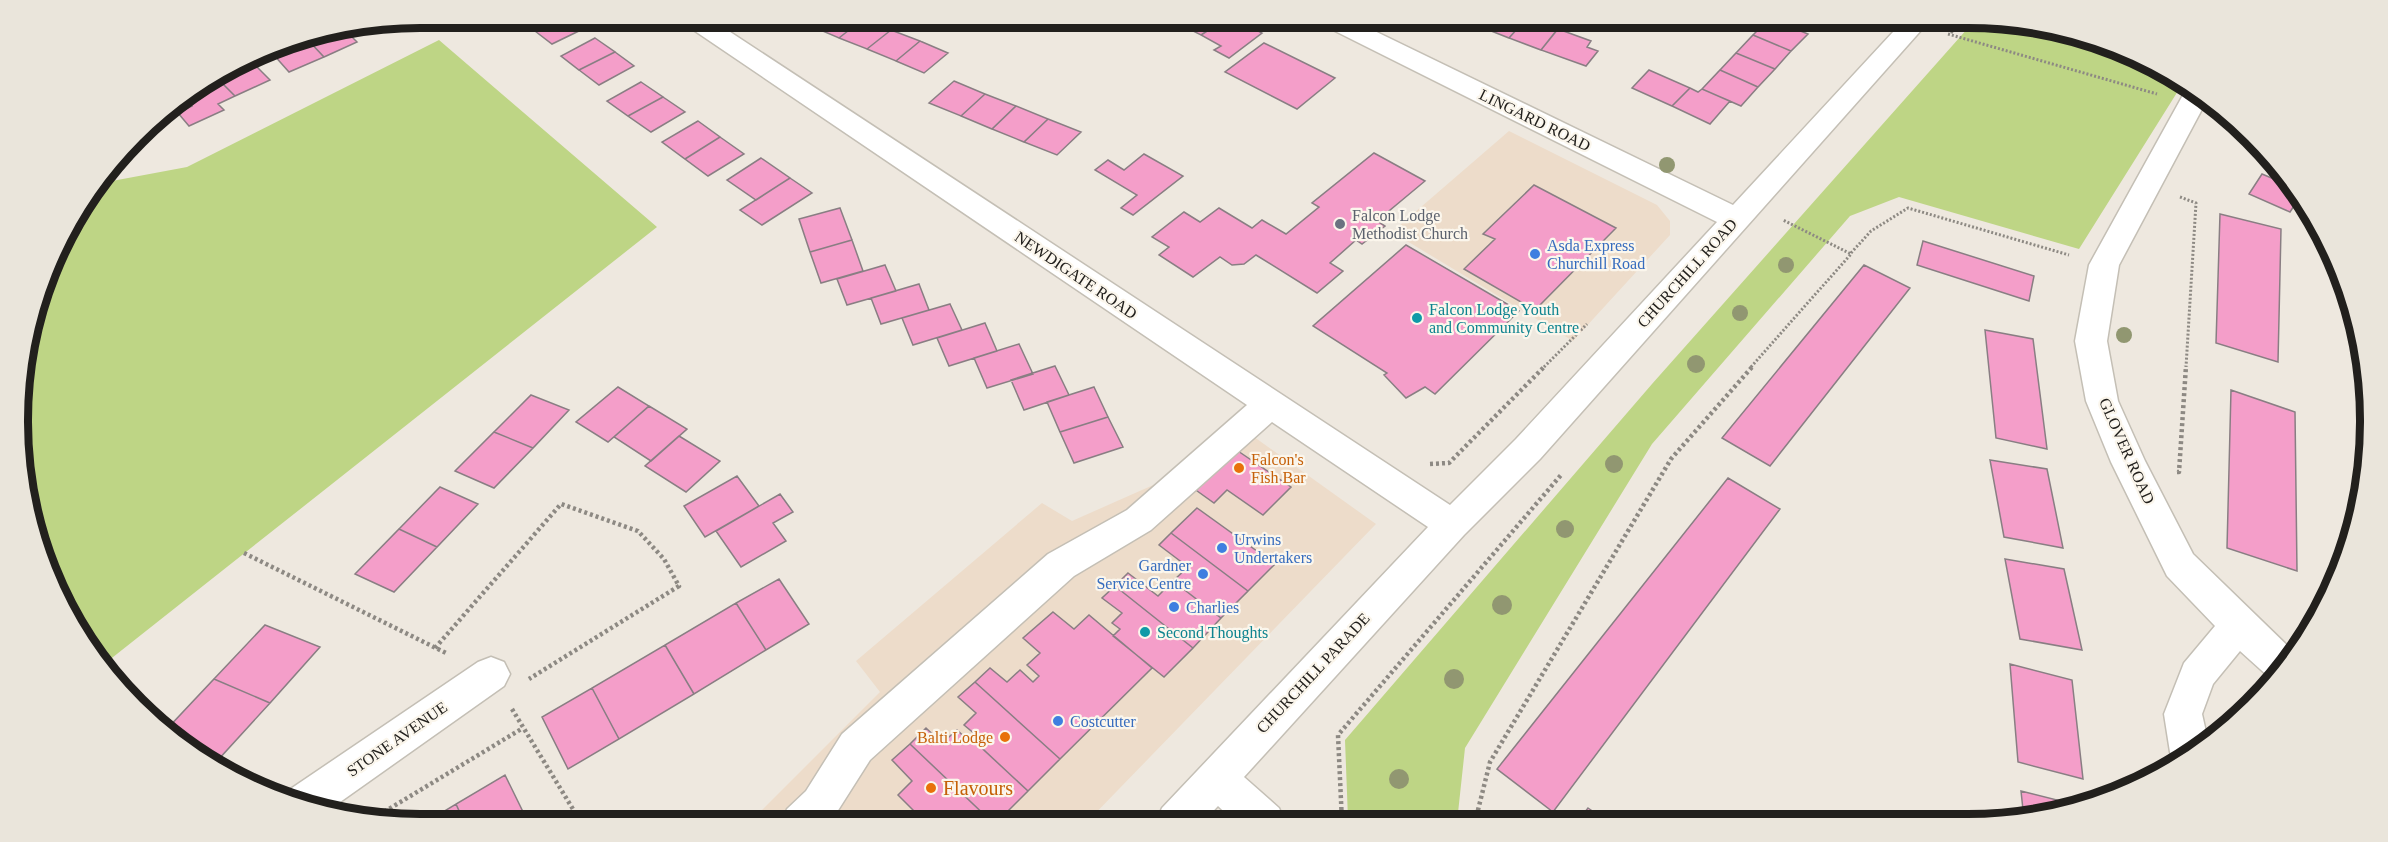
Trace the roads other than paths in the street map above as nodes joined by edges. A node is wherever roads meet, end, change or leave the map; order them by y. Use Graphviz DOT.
graph roads {
  1 [pos="707,28"];
  2 [pos="1349,28"];
  3 [pos="1911,28"];
  4 [pos="2201,106"];
  5 [pos="1742,212"];
  6 [pos="1270,404"];
  7 [pos="1452,525"];
  8 [pos="2238,626"];
  9 [pos="2277,661"];
  10 [pos="507,679"];
  11 [pos="2189,744"];
  12 [pos="1216,778"];
  13 [pos="313,798"];
  14 [pos="810,814"];
  15 [pos="1183,814"];
  16 [pos="1256,814"];
  1 -- 6 [label="street, NEWDIGATE ROAD"];
  2 -- 5 [label="street, LINGARD ROAD"];
  3 -- 5 [label="street, CHURCHILL ROAD"];
  4 -- 8 [label="street, GLOVER ROAD"];
  5 -- 7 [label="street, CHURCHILL ROAD"];
  6 -- 7 [label="street, NEWDIGATE ROAD"];
  6 -- 14 [label="street"];
  7 -- 12 [label="street, CHURCHILL PARADE"];
  8 -- 9 [label="street, GLOVER ROAD"];
  8 -- 11 [label="street"];
  10 -- 13 [label="street, STONE AVENUE"];
  12 -- 15 [label="street, CHURCHILL PARADE"];
  12 -- 16 [label="street"];
}
